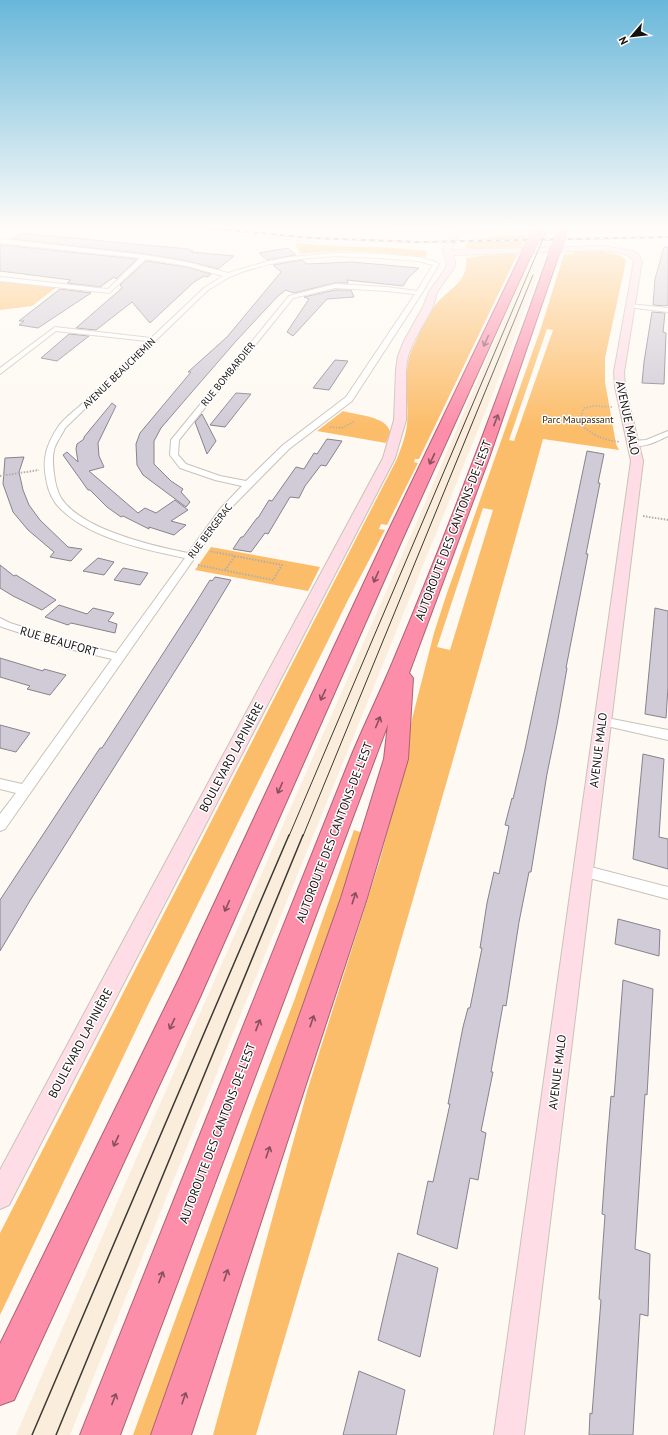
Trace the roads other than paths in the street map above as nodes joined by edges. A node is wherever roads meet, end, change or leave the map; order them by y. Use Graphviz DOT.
graph roads {
  1 [pos="201,294"];
  2 [pos="306,294"];
  3 [pos="418,294"];
  4 [pos="432,294"];
  5 [pos="442,294"];
  6 [pos="508,294"];
  7 [pos="540,294"];
  8 [pos="632,294"];
  9 [pos="630,306"];
  10 [pos="428,307"];
  11 [pos="668,310"];
  12 [pos="154,340"];
  13 [pos="0,372"];
  14 [pos="668,433"];
  15 [pos="633,443"];
  16 [pos="247,484"];
  17 [pos="193,561"];
  18 [pos="0,621"];
  19 [pos="119,658"];
  20 [pos="404,659"];
  21 [pos="602,720"];
  22 [pos="668,735"];
  23 [pos="0,784"];
  24 [pos="25,790"];
  25 [pos="0,825"];
  26 [pos="583,871"];
  27 [pos="668,893"];
  28 [pos="0,1196"];
  29 [pos="0,1386"];
  30 [pos="100,1435"];
  31 [pos="171,1435"];
  32 [pos="509,1435"];
  1 -- 12 [label="street, AVENUE BEAUCHEMIN"];
  2 -- 16 [label="street, RUE BOMBARDIER"];
  3 -- 16 [label="street, RUE BERGERAC"];
  4 -- 10 [label="street, BOULEVARD LAPINIÈRE"];
  5 -- 10 [label="street, BOULEVARD LAPINIÈRE"];
  6 -- 29 [label="highway, one-way, bridge"];
  20 -- 7 [label="highway, AUTOROUTE DES CANTONS-DE-L'EST, one-way, bridge"];
  8 -- 9 [label="street, AVENUE MALO"];
  9 -- 11 [label="street"];
  9 -- 15 [label="street, AVENUE MALO"];
  10 -- 28 [label="street, BOULEVARD LAPINIÈRE"];
  12 -- 13 [label="street"];
  12 -- 17 [label="street, AVENUE BEAUCHEMIN"];
  14 -- 15 [label="street"];
  15 -- 21 [label="street, AVENUE MALO"];
  16 -- 17 [label="street, RUE BERGERAC"];
  17 -- 19 [label="street, RUE BERGERAC"];
  18 -- 19 [label="street, RUE BEAUFORT"];
  19 -- 24 [label="street, RUE BERGERAC"];
  30 -- 20 [label="highway, AUTOROUTE DES CANTONS-DE-L'EST, one-way"];
  31 -- 20 [label="highway, one-way"];
  21 -- 22 [label="street"];
  21 -- 26 [label="street, AVENUE MALO"];
  23 -- 24 [label="street"];
  24 -- 25 [label="street, RUE BERGERAC"];
  26 -- 27 [label="street"];
  26 -- 32 [label="street, AVENUE MALO"];
}
